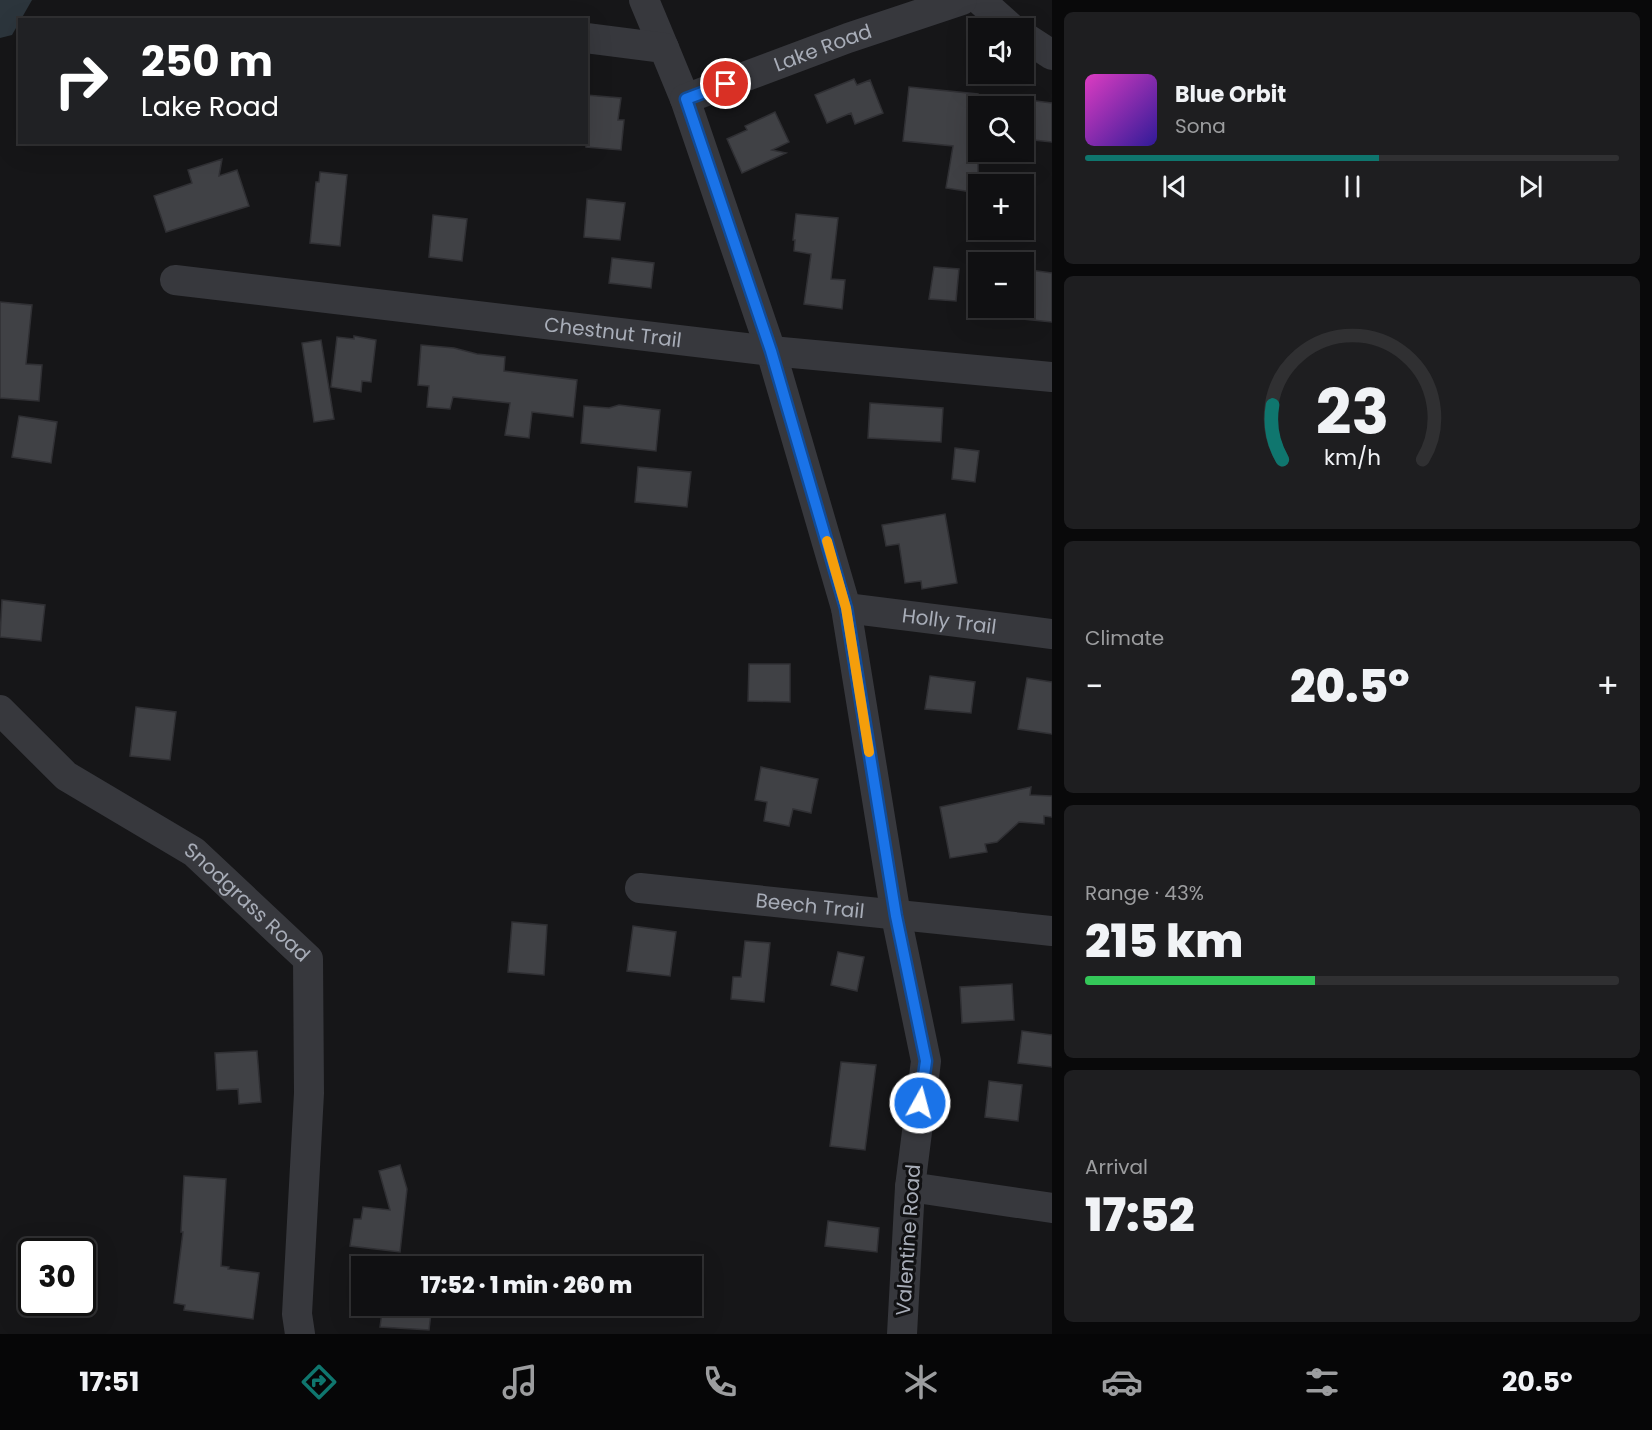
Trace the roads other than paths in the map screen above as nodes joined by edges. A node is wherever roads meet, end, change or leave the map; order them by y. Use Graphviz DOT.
graph roads {
  1 [pos="644,0"];
  2 [pos="962,0"];
  3 [pos="980,0"];
  4 [pos="1000,18"];
  5 [pos="588,38"];
  6 [pos="1034,43"];
  7 [pos="664,48"];
  8 [pos="1052,55"];
  9 [pos="686,99"];
  10 [pos="175,280"];
  11 [pos="771,351"];
  12 [pos="1052,377"];
  13 [pos="846,608"];
  14 [pos="1052,634"];
  15 [pos="0,710"];
  16 [pos="640,888"];
  17 [pos="896,916"];
  18 [pos="1052,931"];
  19 [pos="910,1187"];
  20 [pos="1052,1208"];
  21 [pos="300,1334"];
  22 [pos="902,1334"];
  1 -- 7 [label="street, Valentine Road"];
  2 -- 9 [label="street, Lake Road"];
  3 -- 4 [label="street"];
  5 -- 7 [label="street"];
  6 -- 8 [label="street"];
  7 -- 9 [label="street, Valentine Road"];
  9 -- 11 [label="street, Valentine Road"];
  10 -- 11 [label="street, Chestnut Trail"];
  11 -- 12 [label="street, Chestnut Trail"];
  11 -- 13 [label="street, Valentine Road"];
  13 -- 14 [label="street, Holly Trail"];
  13 -- 17 [label="street, Valentine Road"];
  15 -- 21 [label="street, Snodgrass Road"];
  16 -- 17 [label="street, Beech Trail"];
  17 -- 18 [label="street, Beech Trail"];
  17 -- 19 [label="street, Valentine Road"];
  19 -- 20 [label="street"];
  19 -- 22 [label="street, Valentine Road"];
}
